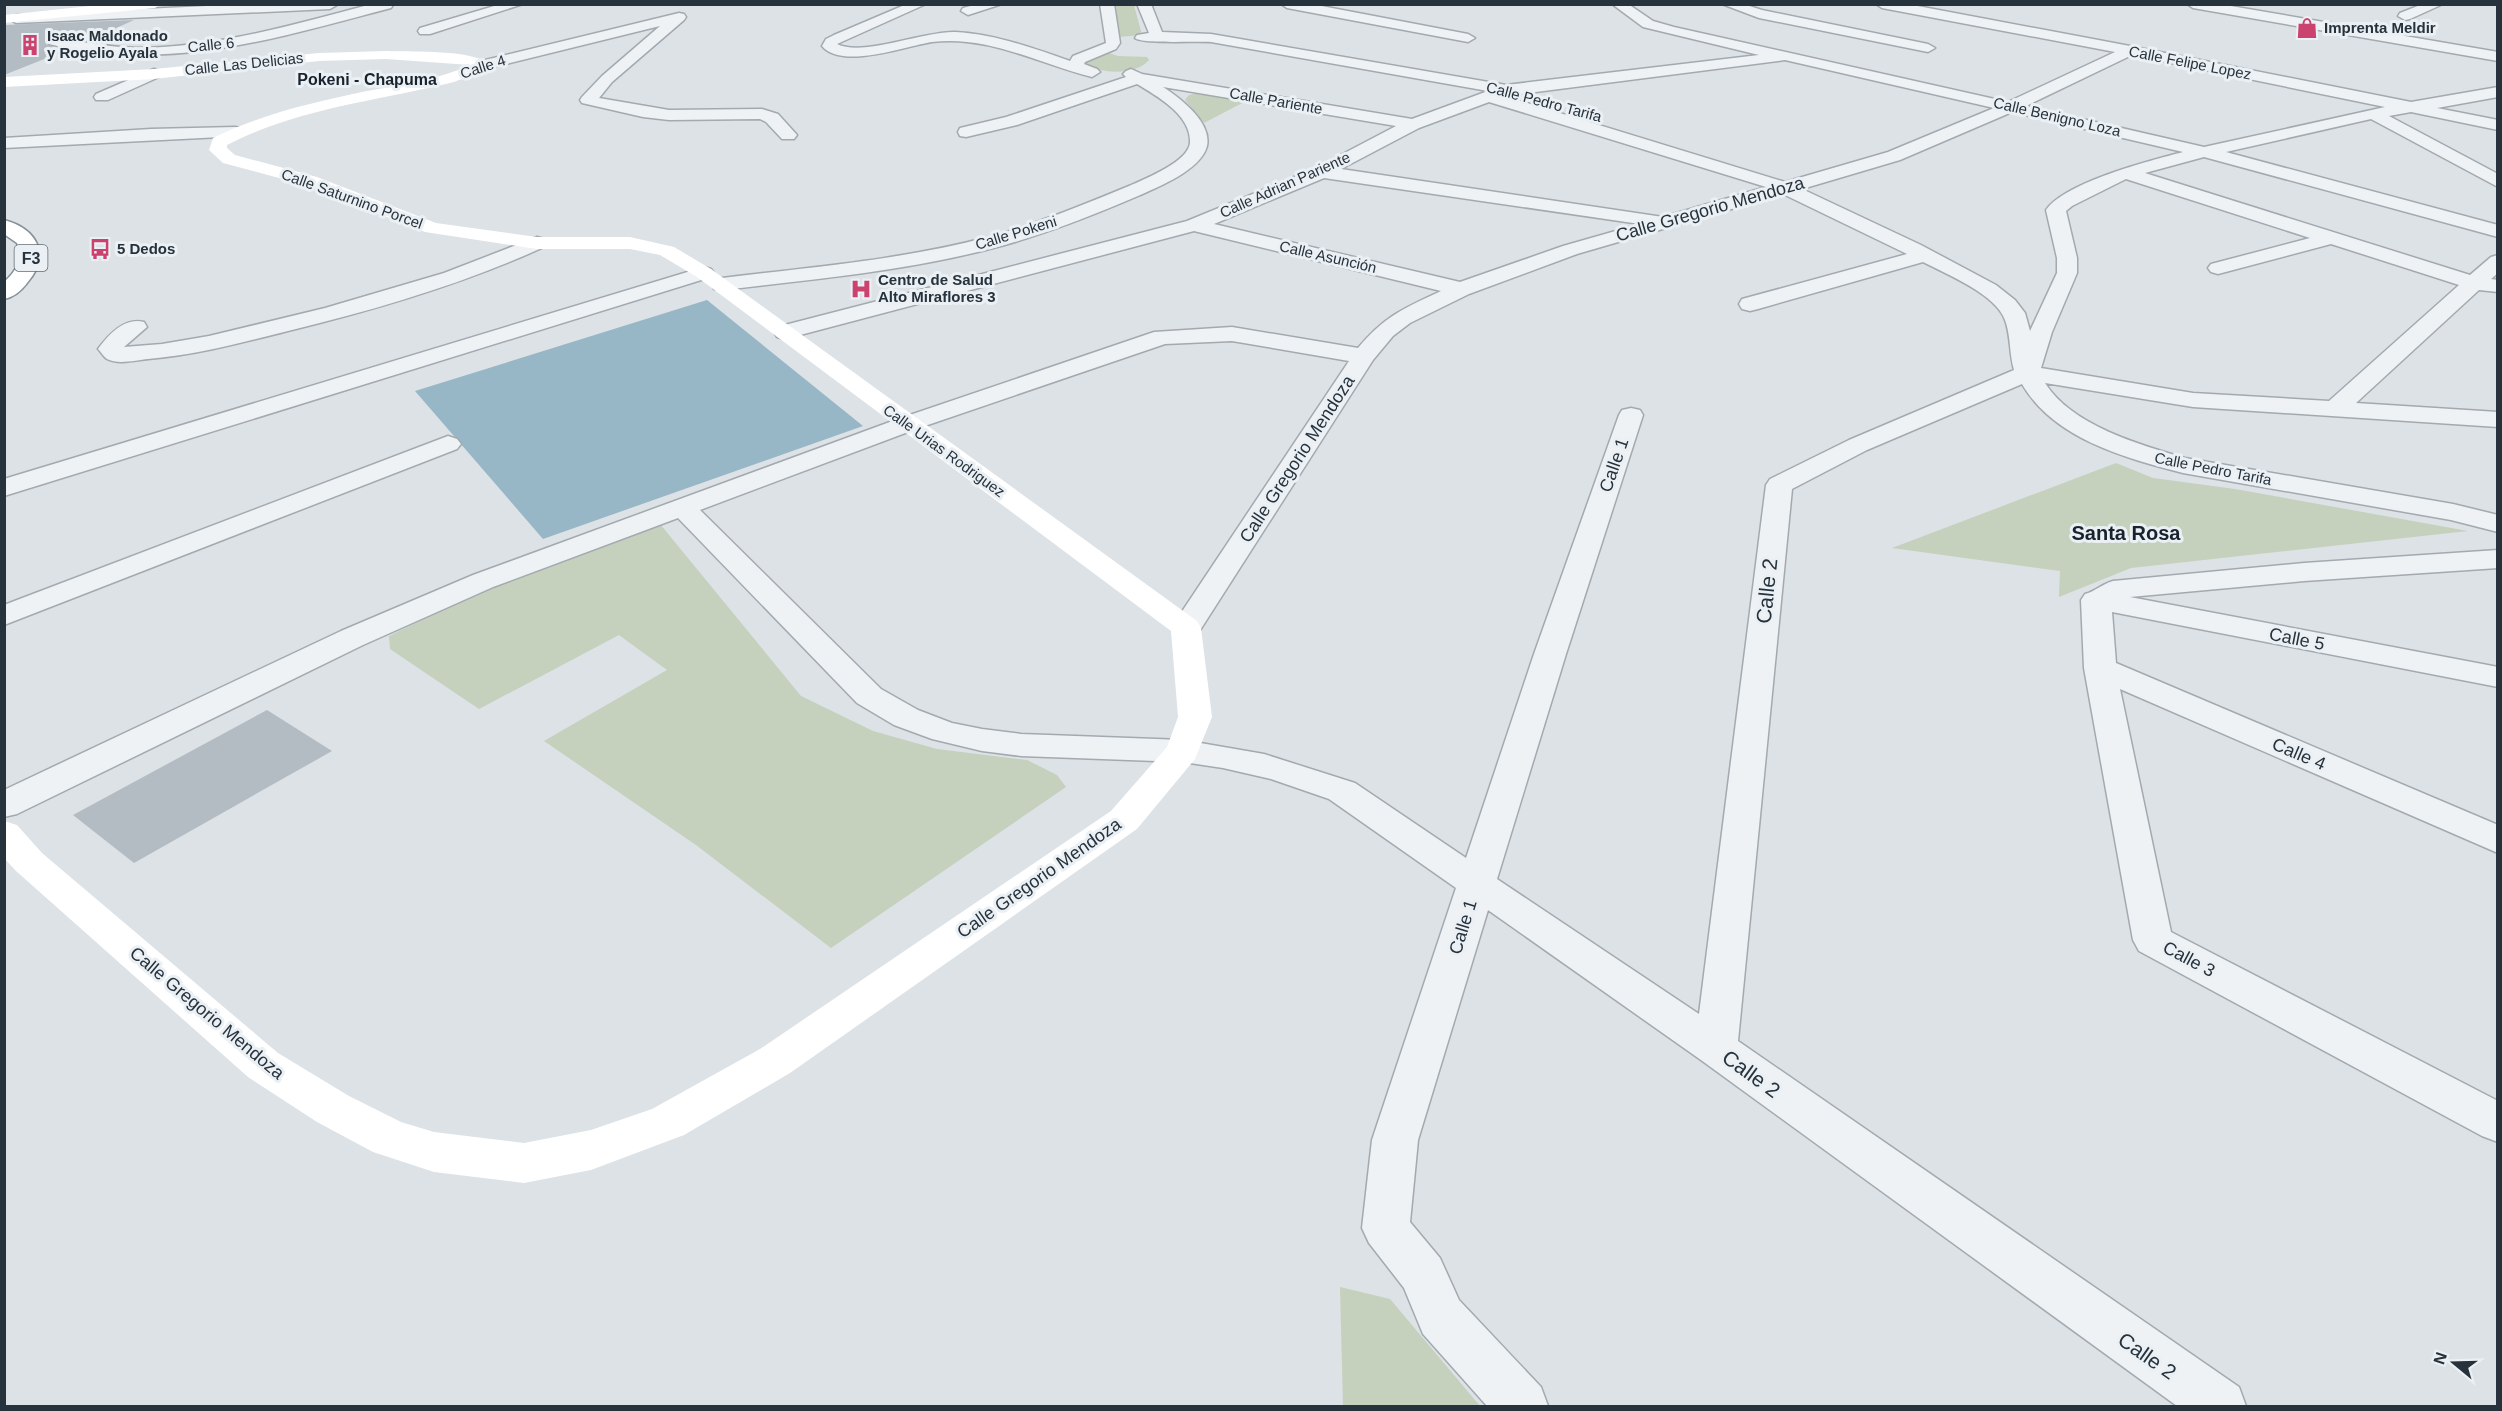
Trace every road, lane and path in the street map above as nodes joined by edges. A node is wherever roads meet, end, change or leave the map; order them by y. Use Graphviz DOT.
graph roads {
  1 [pos="155,4"];
  2 [pos="332,4"];
  3 [pos="360,4"];
  4 [pos="394,4"];
  5 [pos="517,4"];
  6 [pos="920,4"];
  7 [pos="996,4"];
  8 [pos="1107,4"];
  9 [pos="1144,4"];
  10 [pos="1287,4"];
  11 [pos="1618,4"];
  12 [pos="1728,4"];
  13 [pos="1882,4"];
  14 [pos="2193,4"];
  15 [pos="2437,4"];
  16 [pos="386,5"];
  17 [pos="686,9"];
  18 [pos="968,11"];
  19 [pos="182,13"];
  20 [pos="2405,16"];
  21 [pos="4,20"];
  22 [pos="1986,23"];
  23 [pos="108,30"];
  24 [pos="425,31"];
  25 [pos="86,35"];
  26 [pos="1957,35"];
  27 [pos="1468,38"];
  28 [pos="1112,45"];
  29 [pos="2130,50"];
  30 [pos="1088,53"];
  31 [pos="1031,54"];
  32 [pos="1127,54"];
  33 [pos="1151,54"];
  34 [pos="1785,56"];
  35 [pos="1910,57"];
  36 [pos="2498,57"];
  37 [pos="482,65"];
  38 [pos="1892,66"];
  39 [pos="1084,71"];
  40 [pos="154,74"];
  41 [pos="1874,75"];
  42 [pos="4,82"];
  43 [pos="1508,89"];
  44 [pos="2498,92"];
  45 [pos="1487,96"];
  46 [pos="102,98"];
  47 [pos="2012,106"];
  48 [pos="2414,108"];
  49 [pos="2373,114"];
  50 [pos="1413,124"];
  51 [pos="2498,125"];
  52 [pos="235,132"];
  53 [pos="966,132"];
  54 [pos="788,135"];
  55 [pos="4,143"];
  56 [pos="2204,152"];
  57 [pos="2477,171"];
  58 [pos="1322,172"];
  59 [pos="2125,173"];
  60 [pos="2498,176"];
  61 [pos="2498,182"];
  62 [pos="1796,185"];
  63 [pos="1666,222"];
  64 [pos="1194,225"];
  65 [pos="4,226"];
  66 [pos="2498,231"];
  67 [pos="2332,238"];
  68 [pos="537,243"];
  69 [pos="976,247"];
  70 [pos="1925,255"];
  71 [pos="2498,261"];
  72 [pos="2218,268"];
  73 [pos="1013,274"];
  74 [pos="713,279"];
  75 [pos="2474,283"];
  76 [pos="2498,286"];
  77 [pos="1461,289"];
  78 [pos="4,293"];
  79 [pos="1750,304"];
  80 [pos="136,327"];
  81 [pos="785,332"];
  82 [pos="1364,356"];
  83 [pos="2027,373"];
  84 [pos="2335,409"];
  85 [pos="1630,415"];
  86 [pos="2498,420"];
  87 [pos="907,424"];
  88 [pos="448,444"];
  89 [pos="4,488"];
  90 [pos="682,507"];
  91 [pos="2498,524"];
  92 [pos="2498,559"];
  93 [pos="2096,600"];
  94 [pos="4,616"];
  95 [pos="1186,628"];
  96 [pos="2100,668"];
  97 [pos="2498,678"];
  98 [pos="1183,751"];
  99 [pos="4,805"];
  100 [pos="4,834"];
  101 [pos="2498,840"];
  102 [pos="1476,883"];
  103 [pos="1716,1048"];
  104 [pos="2498,1123"];
  105 [pos="1522,1407"];
  106 [pos="2220,1407"];
  1 -- 21 [label="main road"];
  2 -- 19 [label="street"];
  3 -- 16 [label="street"];
  4 -- 16 [label="street"];
  5 -- 24 [label="street"];
  6 -- 31 [label="street"];
  7 -- 18 [label="street"];
  8 -- 28 [label="street"];
  9 -- 33 [label="street"];
  10 -- 27 [label="street"];
  11 -- 34 [label="street, Calle Benigno Loza"];
  12 -- 35 [label="street"];
  13 -- 22 [label="street, Calle Felipe Lopez"];
  14 -- 36 [label="street"];
  15 -- 20 [label="street"];
  16 -- 25 [label="street, Calle 6"];
  17 -- 37 [label="street, Calle 4"];
  17 -- 54 [label="street"];
  19 -- 21 [label="street"];
  19 -- 23 [label="street, Calle 6"];
  22 -- 26 [label="street"];
  22 -- 29 [label="street, Calle Felipe Lopez"];
  28 -- 30 [label="street"];
  28 -- 32 [label="street"];
  28 -- 33 [label="street"];
  29 -- 47 [label="street, Calle Gregorio Mendoza"];
  29 -- 48 [label="street, Calle Felipe Lopez"];
  30 -- 31 [label="street"];
  30 -- 39 [label="street"];
  31 -- 39 [label="street"];
  33 -- 39 [label="street"];
  33 -- 43 [label="street, Calle Pedro Tarifa"];
  33 -- 50 [label="street, Calle Pariente"];
  33 -- 53 [label="street"];
  33 -- 69 [label="street, Calle Pokeni"];
  34 -- 41 [label="street, Calle Benigno Loza"];
  34 -- 43 [label="street, Calle Adrian Pariente"];
  37 -- 40 [label="main road, Calle Las Delicias"];
  37 -- 52 [label="main road, Calle 4"];
  38 -- 41 [label="street"];
  40 -- 42 [label="main road, Calle Las Delicias"];
  40 -- 46 [label="street"];
  41 -- 47 [label="street, Calle Benigno Loza"];
  43 -- 45 [label="street, Calle Adrian Pariente"];
  43 -- 62 [label="street, Calle Pedro Tarifa"];
  44 -- 48 [label="street"];
  45 -- 50 [label="street, Calle Adrian Pariente"];
  45 -- 62 [label="street"];
  47 -- 56 [label="street, Calle Benigno Loza"];
  47 -- 62 [label="street, Calle Gregorio Mendoza"];
  48 -- 49 [label="street"];
  48 -- 51 [label="street, Calle Felipe Lopez"];
  49 -- 56 [label="street"];
  49 -- 57 [label="street"];
  50 -- 58 [label="street, Calle Adrian Pariente"];
  52 -- 55 [label="street"];
  52 -- 68 [label="main road, Calle Saturnino Porcel"];
  56 -- 59 [label="street"];
  56 -- 66 [label="street, Calle Benigno Loza"];
  57 -- 60 [label="street"];
  57 -- 61 [label="street"];
  58 -- 63 [label="street"];
  58 -- 64 [label="street, Calle Adrian Pariente"];
  59 -- 67 [label="street"];
  59 -- 83 [label="street"];
  62 -- 63 [label="street, Calle Gregorio Mendoza"];
  62 -- 70 [label="street, Calle Pedro Tarifa"];
  63 -- 77 [label="street, Calle Gregorio Mendoza"];
  64 -- 73 [label="street, Calle Adrian Pariente"];
  64 -- 77 [label="street, Calle Asunción"];
  65 -- 78 [label="main road, F3"];
  67 -- 72 [label="street"];
  67 -- 75 [label="street"];
  68 -- 74 [label="main road, Calle Saturnino Porcel"];
  68 -- 80 [label="street"];
  69 -- 73 [label="street"];
  69 -- 74 [label="street, Calle Pokeni"];
  70 -- 79 [label="street"];
  70 -- 83 [label="street, Calle Pedro Tarifa"];
  71 -- 75 [label="street"];
  73 -- 81 [label="street, Calle Adrian Pariente"];
  74 -- 81 [label="main road, Calle Urias Rodriguez"];
  74 -- 89 [label="street, Calle Pokeni"];
  75 -- 76 [label="street"];
  75 -- 84 [label="street"];
  77 -- 82 [label="street, Calle Gregorio Mendoza"];
  81 -- 87 [label="main road, Calle Urias Rodriguez"];
  82 -- 87 [label="street"];
  82 -- 95 [label="street, Calle Gregorio Mendoza"];
  83 -- 84 [label="street"];
  83 -- 91 [label="street, Calle Pedro Tarifa"];
  83 -- 103 [label="street, Calle 2"];
  84 -- 86 [label="street"];
  85 -- 102 [label="street, Calle 1"];
  87 -- 90 [label="street"];
  87 -- 95 [label="main road, Calle Urias Rodriguez"];
  88 -- 94 [label="street"];
  90 -- 98 [label="street"];
  90 -- 99 [label="street"];
  92 -- 93 [label="street"];
  93 -- 96 [label="street, Calle 3"];
  93 -- 97 [label="street, Calle 5"];
  95 -- 98 [label="main road, Calle Gregorio Mendoza"];
  96 -- 101 [label="street, Calle 4"];
  96 -- 104 [label="street, Calle 3"];
  98 -- 100 [label="main road, Calle Gregorio Mendoza"];
  98 -- 102 [label="street"];
  102 -- 103 [label="street"];
  102 -- 105 [label="street, Calle 1"];
  103 -- 106 [label="street, Calle 2"];
}
